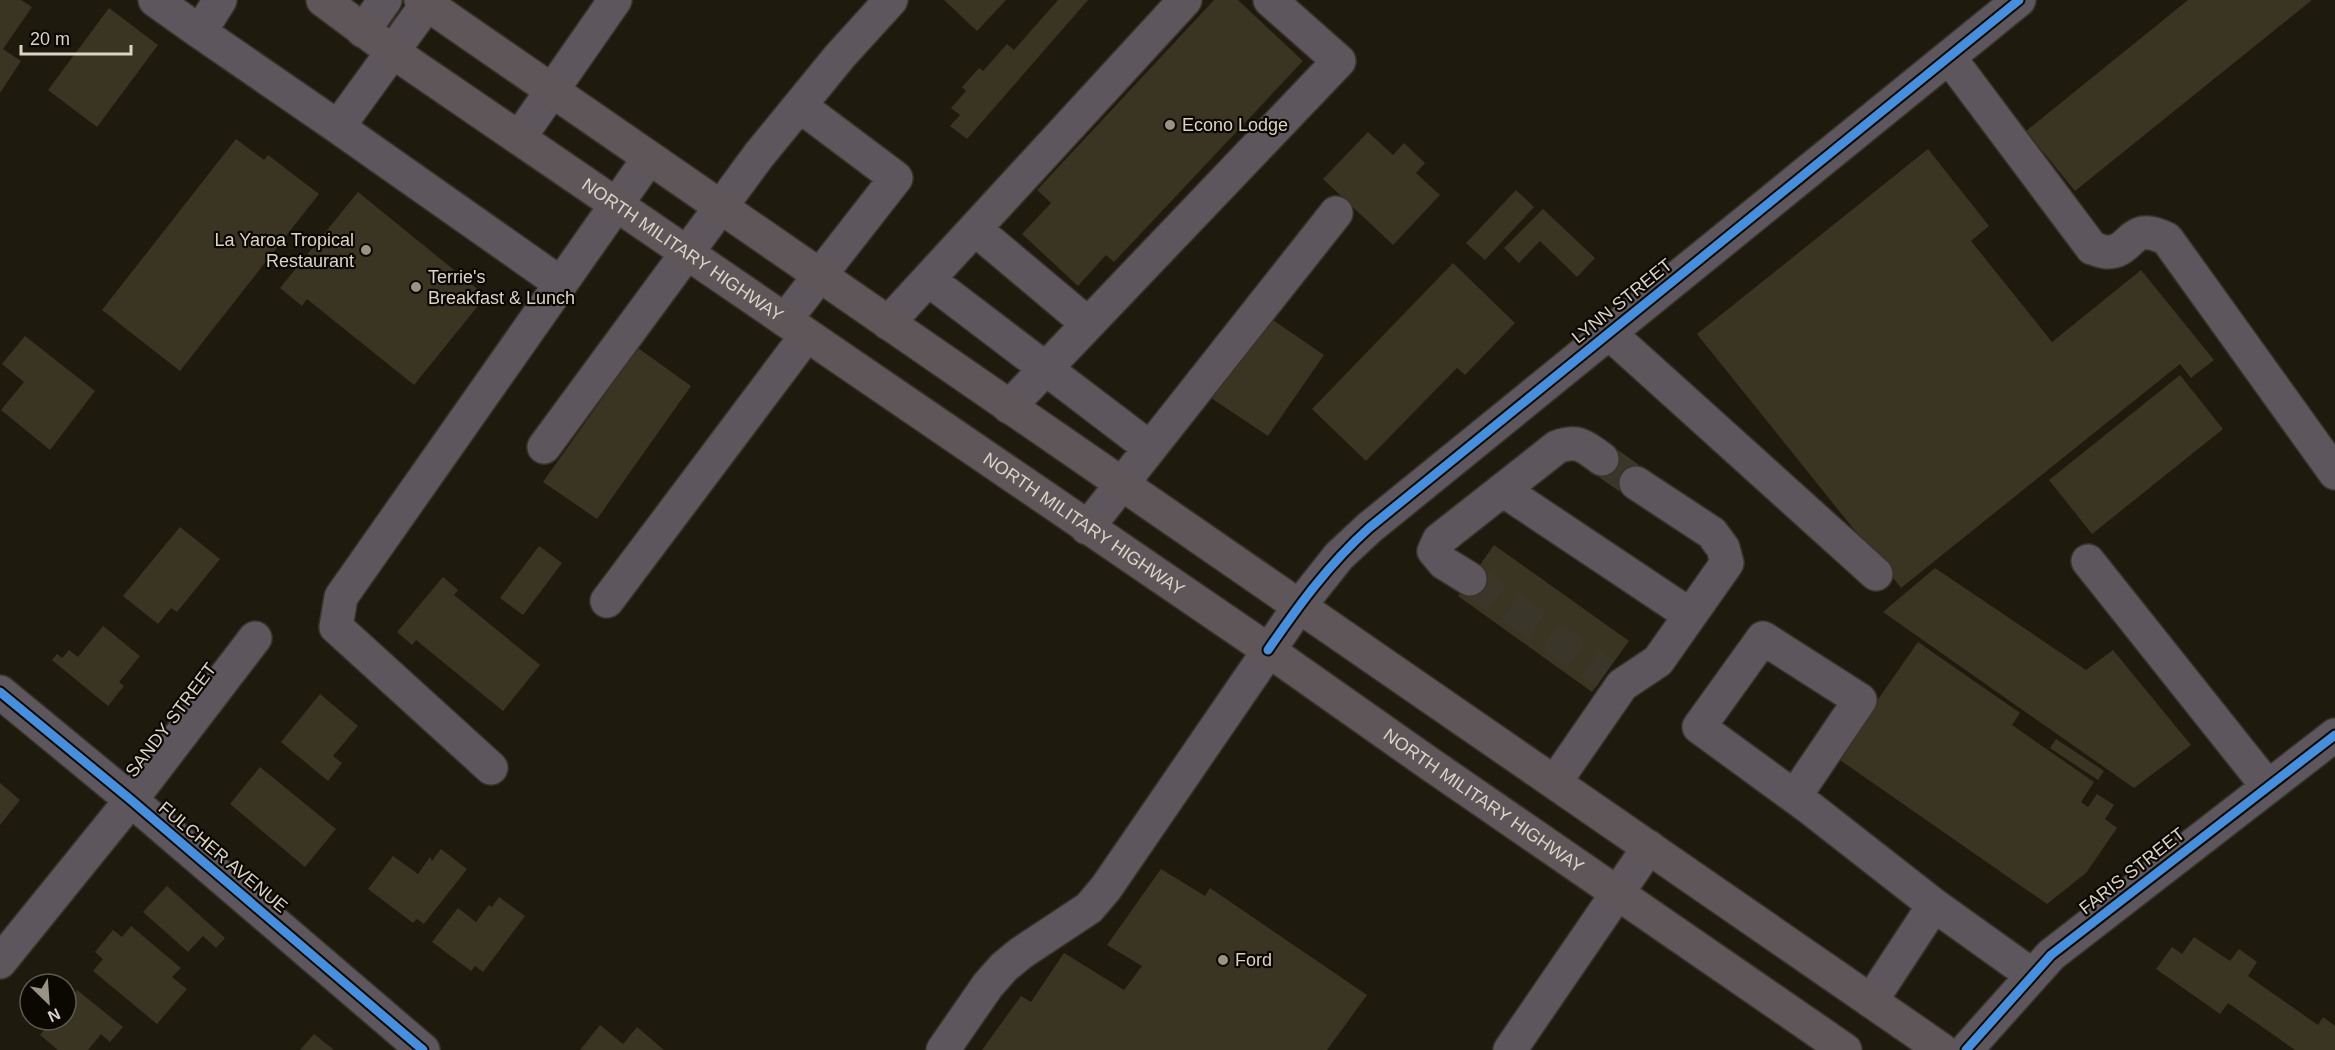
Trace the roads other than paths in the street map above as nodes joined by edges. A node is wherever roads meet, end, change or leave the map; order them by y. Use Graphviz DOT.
graph roads {
  1 [pos="155,0"];
  2 [pos="220,0"];
  3 [pos="323,0"];
  4 [pos="385,0"];
  5 [pos="615,0"];
  6 [pos="891,0"];
  7 [pos="1185,0"];
  8 [pos="1270,0"];
  9 [pos="2019,0"];
  10 [pos="424,2"];
  11 [pos="363,31"];
  12 [pos="200,32"];
  13 [pos="393,52"];
  14 [pos="1949,57"];
  15 [pos="553,92"];
  16 [pos="800,105"];
  17 [pos="338,127"];
  18 [pos="519,138"];
  19 [pos="649,158"];
  20 [pos="617,204"];
  21 [pos="720,207"];
  22 [pos="1336,213"];
  23 [pos="975,230"];
  24 [pos="687,252"];
  25 [pos="821,276"];
  26 [pos="929,280"];
  27 [pos="560,283"];
  28 [pos="888,323"];
  29 [pos="1088,324"];
  30 [pos="795,328"];
  31 [pos="1609,333"];
  32 [pos="1045,369"];
  33 [pos="1009,407"];
  34 [pos="544,447"];
  35 [pos="1150,448"];
  36 [pos="1602,459"];
  37 [pos="2335,474"];
  38 [pos="1636,483"];
  39 [pos="1122,484"];
  40 [pos="1503,490"];
  41 [pos="1087,528"];
  42 [pos="2088,561"];
  43 [pos="1876,574"];
  44 [pos="1470,579"];
  45 [pos="607,601"];
  46 [pos="1300,605"];
  47 [pos="1690,615"];
  48 [pos="255,638"];
  49 [pos="1268,650"];
  50 [pos="0,692"];
  51 [pos="2335,735"];
  52 [pos="491,768"];
  53 [pos="1555,782"];
  54 [pos="2268,787"];
  55 [pos="1795,796"];
  56 [pos="131,800"];
  57 [pos="1649,847"];
  58 [pos="1616,893"];
  59 [pos="1934,905"];
  60 [pos="0,962"];
  61 [pos="2032,975"];
  62 [pos="1871,1001"];
  63 [pos="423,1050"];
  64 [pos="943,1050"];
  65 [pos="1510,1050"];
  66 [pos="1845,1050"];
  67 [pos="1942,1050"];
  68 [pos="1966,1050"];
  1 -- 12 [label="street"];
  2 -- 12 [label="street"];
  3 -- 11 [label="main road, NORTH MILITARY HIGHWAY"];
  4 -- 11 [label="street"];
  5 -- 15 [label="street"];
  6 -- 16 [label="street"];
  7 -- 23 [label="street"];
  8 -- 29 [label="street"];
  9 -- 14 [label="street, LYNN STREET"];
  10 -- 13 [label="street"];
  10 -- 15 [label="main road"];
  11 -- 13 [label="main road, NORTH MILITARY HIGHWAY"];
  12 -- 17 [label="street"];
  13 -- 17 [label="street"];
  13 -- 18 [label="main road, NORTH MILITARY HIGHWAY"];
  14 -- 31 [label="street, LYNN STREET"];
  14 -- 37 [label="street"];
  15 -- 18 [label="street"];
  15 -- 19 [label="main road"];
  16 -- 21 [label="street"];
  16 -- 25 [label="street"];
  17 -- 27 [label="street"];
  18 -- 20 [label="main road, NORTH MILITARY HIGHWAY"];
  19 -- 20 [label="street"];
  19 -- 21 [label="main road"];
  20 -- 24 [label="main road, NORTH MILITARY HIGHWAY"];
  20 -- 27 [label="street"];
  21 -- 24 [label="street"];
  21 -- 25 [label="main road"];
  22 -- 35 [label="street"];
  23 -- 26 [label="street"];
  23 -- 29 [label="street"];
  24 -- 30 [label="main road, NORTH MILITARY HIGHWAY"];
  24 -- 34 [label="street"];
  25 -- 28 [label="main road"];
  25 -- 30 [label="street"];
  26 -- 28 [label="street"];
  26 -- 32 [label="street"];
  27 -- 52 [label="street"];
  28 -- 33 [label="main road"];
  29 -- 32 [label="street"];
  30 -- 41 [label="main road, NORTH MILITARY HIGHWAY"];
  30 -- 45 [label="street"];
  31 -- 43 [label="street"];
  31 -- 46 [label="street, LYNN STREET"];
  32 -- 33 [label="street"];
  32 -- 35 [label="street"];
  33 -- 39 [label="main road"];
  35 -- 39 [label="street"];
  36 -- 40 [label="street"];
  38 -- 47 [label="street"];
  39 -- 41 [label="street"];
  39 -- 46 [label="main road"];
  40 -- 44 [label="street"];
  40 -- 47 [label="street"];
  41 -- 49 [label="main road, NORTH MILITARY HIGHWAY"];
  42 -- 54 [label="street"];
  46 -- 49 [label="street, LYNN STREET"];
  46 -- 53 [label="main road"];
  47 -- 53 [label="street"];
  48 -- 56 [label="street, SANDY STREET"];
  49 -- 58 [label="main road, NORTH MILITARY HIGHWAY"];
  49 -- 64 [label="street, LYNN STREET"];
  50 -- 56 [label="street, FULCHER AVENUE"];
  51 -- 54 [label="street, FARIS STREET"];
  53 -- 57 [label="main road"];
  54 -- 61 [label="street, FARIS STREET"];
  55 -- 55 [label="street"];
  55 -- 59 [label="street"];
  56 -- 60 [label="street, SANDY STREET"];
  56 -- 63 [label="street, FULCHER AVENUE"];
  57 -- 58 [label="street"];
  57 -- 62 [label="main road"];
  58 -- 65 [label="street"];
  58 -- 66 [label="main road, NORTH MILITARY HIGHWAY"];
  59 -- 61 [label="street"];
  59 -- 62 [label="street"];
  61 -- 68 [label="street, FARIS STREET"];
  62 -- 67 [label="main road"];
}
